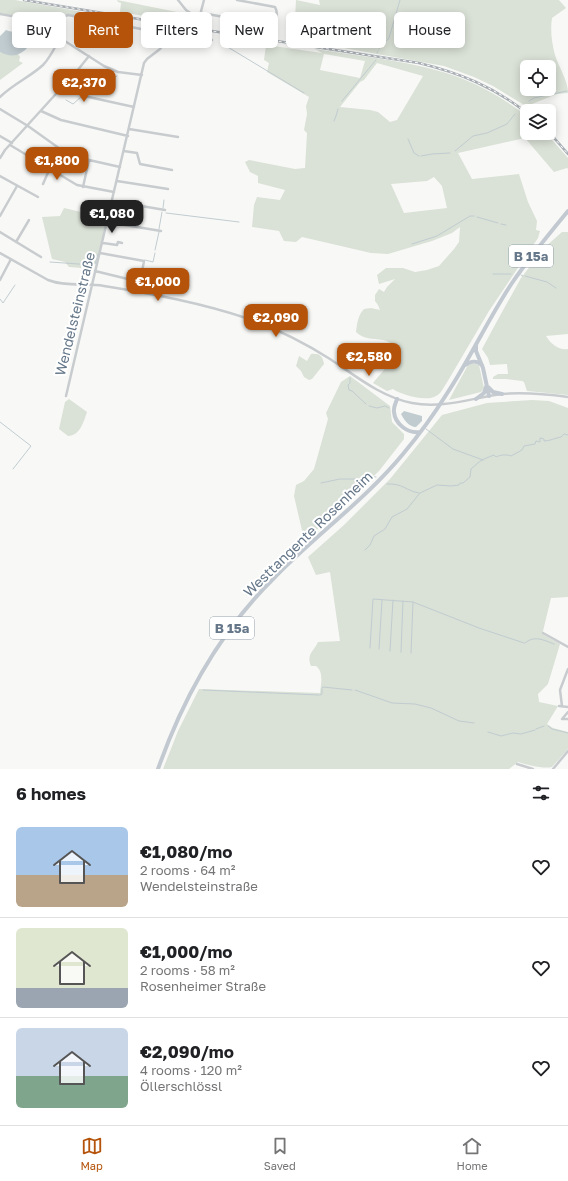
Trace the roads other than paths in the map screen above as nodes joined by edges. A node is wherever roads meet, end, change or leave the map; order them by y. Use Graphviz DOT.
graph roads {
  1 [pos="178,0"];
  2 [pos="204,0"];
  3 [pos="237,0"];
  4 [pos="189,12"];
  5 [pos="202,12"];
  6 [pos="0,14"];
  7 [pos="212,15"];
  8 [pos="12,16"];
  9 [pos="66,16"];
  10 [pos="141,28"];
  11 [pos="66,42"];
  12 [pos="54,48"];
  13 [pos="160,48"];
  14 [pos="89,56"];
  15 [pos="142,75"];
  16 [pos="73,76"];
  17 [pos="0,97"];
  18 [pos="134,107"];
  19 [pos="0,109"];
  20 [pos="41,111"];
  21 [pos="28,126"];
  22 [pos="130,128"];
  23 [pos="0,136"];
  24 [pos="128,136"];
  25 [pos="178,137"];
  26 [pos="11,144"];
  27 [pos="124,151"];
  28 [pos="0,158"];
  29 [pos="89,160"];
  30 [pos="120,167"];
  31 [pos="50,168"];
  32 [pos="172,170"];
  33 [pos="0,176"];
  34 [pos="117,181"];
  35 [pos="43,184"];
  36 [pos="17,186"];
  37 [pos="83,187"];
  38 [pos="168,189"];
  39 [pos="114,192"];
  40 [pos="38,197"];
  41 [pos="112,201"];
  42 [pos="165,210"];
  43 [pos="568,211"];
  44 [pos="0,216"];
  45 [pos="29,220"];
  46 [pos="107,222"];
  47 [pos="161,231"];
  48 [pos="0,232"];
  49 [pos="16,242"];
  50 [pos="103,243"];
  51 [pos="122,243"];
  52 [pos="0,253"];
  53 [pos="100,253"];
  54 [pos="41,256"];
  55 [pos="11,259"];
  56 [pos="95,271"];
  57 [pos="0,280"];
  58 [pos="92,284"];
  59 [pos="476,343"];
  60 [pos="464,365"];
  61 [pos="482,365"];
  62 [pos="487,385"];
  63 [pos="502,394"];
  64 [pos="66,396"];
  65 [pos="489,396"];
  66 [pos="568,397"];
  67 [pos="397,399"];
  68 [pos="476,399"];
  69 [pos="409,432"];
  70 [pos="420,432"];
  71 [pos="412,443"];
  72 [pos="543,633"];
  73 [pos="568,647"];
  74 [pos="568,669"];
  75 [pos="568,707"];
  76 [pos="568,712"];
  77 [pos="568,719"];
  78 [pos="568,751"];
  79 [pos="517,764"];
  80 [pos="158,769"];
  81 [pos="533,769"];
  82 [pos="553,769"];
  1 -- 4 [label="street"];
  2 -- 5 [label="street"];
  3 -- 7 [label="street"];
  6 -- 8 [label="street"];
  9 -- 10 [label="street"];
  11 -- 14 [label="street"];
  12 -- 17 [label="street"];
  13 -- 15 [label="street, Wendelsteinstraße"];
  14 -- 15 [label="street"];
  14 -- 16 [label="street"];
  15 -- 18 [label="street, Wendelsteinstraße"];
  18 -- 20 [label="street"];
  18 -- 22 [label="street, Wendelsteinstraße"];
  19 -- 21 [label="street"];
  20 -- 21 [label="street"];
  20 -- 24 [label="street"];
  21 -- 26 [label="street"];
  21 -- 29 [label="street"];
  22 -- 24 [label="street, Wendelsteinstraße"];
  22 -- 25 [label="street"];
  23 -- 26 [label="street"];
  24 -- 27 [label="street, Wendelsteinstraße"];
  26 -- 28 [label="street"];
  26 -- 31 [label="street"];
  27 -- 30 [label="street, Wendelsteinstraße"];
  27 -- 32 [label="street"];
  29 -- 30 [label="street"];
  29 -- 37 [label="street"];
  30 -- 34 [label="street, Wendelsteinstraße"];
  31 -- 35 [label="street"];
  31 -- 37 [label="street"];
  33 -- 36 [label="street"];
  34 -- 38 [label="street"];
  34 -- 39 [label="street, Wendelsteinstraße"];
  36 -- 40 [label="street"];
  36 -- 44 [label="street"];
  37 -- 39 [label="street"];
  39 -- 41 [label="street, Wendelsteinstraße"];
  41 -- 42 [label="street"];
  41 -- 46 [label="street, Wendelsteinstraße"];
  43 -- 59 [label="highway, B 15a"];
  45 -- 49 [label="street"];
  46 -- 47 [label="street"];
  46 -- 50 [label="street, Wendelsteinstraße"];
  48 -- 49 [label="street"];
  49 -- 54 [label="street"];
  50 -- 51 [label="street"];
  50 -- 53 [label="street, Wendelsteinstraße"];
  52 -- 55 [label="street"];
  53 -- 56 [label="street, Wendelsteinstraße"];
  53 -- 56 [label="street"];
  55 -- 57 [label="street"];
  55 -- 58 [label="street"];
  56 -- 58 [label="street, Wendelsteinstraße"];
  58 -- 64 [label="street, Wendelsteinstraße"];
  58 -- 67 [label="street"];
  59 -- 60 [label="highway, B 15a"];
  59 -- 61 [label="highway"];
  60 -- 61 [label="highway"];
  60 -- 70 [label="highway, Westtangente Rosenheim / B 15a"];
  61 -- 62 [label="highway"];
  62 -- 63 [label="highway"];
  62 -- 65 [label="highway"];
  62 -- 68 [label="highway"];
  63 -- 65 [label="street"];
  63 -- 66 [label="street"];
  65 -- 68 [label="street"];
  67 -- 68 [label="street"];
  67 -- 69 [label="highway"];
  69 -- 70 [label="highway"];
  69 -- 71 [label="highway"];
  70 -- 71 [label="highway, Westtangente Rosenheim / B 15a"];
  71 -- 80 [label="highway, Westtangente Rosenheim / B 15a"];
  72 -- 73 [label="street"];
  74 -- 75 [label="street"];
  76 -- 77 [label="street"];
  78 -- 82 [label="street"];
  79 -- 81 [label="street"];
}
